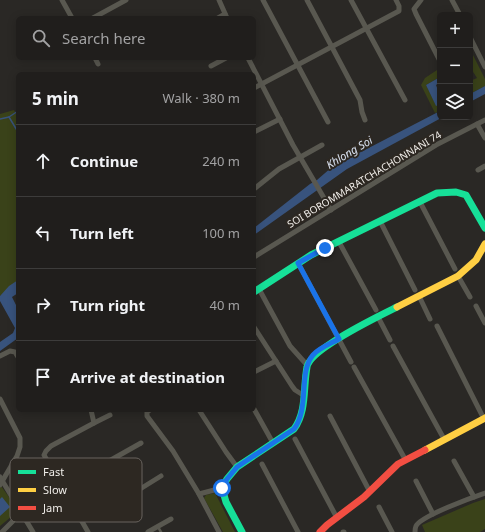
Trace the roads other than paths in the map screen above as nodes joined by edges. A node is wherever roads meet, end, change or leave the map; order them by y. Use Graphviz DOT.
graph roads {
  1 [pos="62,0"];
  2 [pos="126,0"];
  3 [pos="263,0"];
  4 [pos="307,0"];
  5 [pos="351,0"];
  6 [pos="396,0"];
  7 [pos="421,0"];
  8 [pos="452,0"];
  9 [pos="221,1"];
  10 [pos="458,12"];
  11 [pos="71,16"];
  12 [pos="96,16"];
  13 [pos="226,16"];
  14 [pos="366,29"];
  15 [pos="473,42"];
  16 [pos="332,47"];
  17 [pos="437,55"];
  18 [pos="96,60"];
  19 [pos="222,60"];
  20 [pos="249,60"];
  21 [pos="98,64"];
  22 [pos="298,65"];
  23 [pos="211,66"];
  24 [pos="485,67"];
  25 [pos="256,72"];
  26 [pos="256,73"];
  27 [pos="262,84"];
  28 [pos="256,87"];
  29 [pos="405,100"];
  30 [pos="280,119"];
  31 [pos="365,120"];
  32 [pos="485,120"];
  33 [pos="328,122"];
  34 [pos="477,124"];
  35 [pos="256,131"];
  36 [pos="485,138"];
  37 [pos="322,145"];
  38 [pos="300,157"];
  39 [pos="485,166"];
  40 [pos="478,170"];
  41 [pos="256,187"];
  42 [pos="420,202"];
  43 [pos="331,210"];
  44 [pos="380,221"];
  45 [pos="485,228"];
  46 [pos="339,242"];
  47 [pos="485,244"];
  48 [pos="256,257"];
  49 [pos="298,263"];
  50 [pos="457,273"];
  51 [pos="256,290"];
  52 [pos="417,293"];
  53 [pos="470,297"];
  54 [pos="476,306"];
  55 [pos="377,313"];
  56 [pos="430,319"];
  57 [pos="485,323"];
  58 [pos="437,326"];
  59 [pos="256,330"];
  60 [pos="339,339"];
  61 [pos="390,340"];
  62 [pos="393,346"];
  63 [pos="16,354"];
  64 [pos="0,356"];
  65 [pos="276,361"];
  66 [pos="307,365"];
  67 [pos="256,371"];
  68 [pos="303,395"];
  69 [pos="0,399"];
  70 [pos="91,412"];
  71 [pos="147,412"];
  72 [pos="200,412"];
  73 [pos="256,412"];
  74 [pos="110,415"];
  75 [pos="330,416"];
  76 [pos="484,418"];
  77 [pos="94,423"];
  78 [pos="295,439"];
  79 [pos="444,439"];
  80 [pos="140,443"];
  81 [pos="273,443"];
  82 [pos="118,457"];
  83 [pos="16,458"];
  84 [pos="46,458"];
  85 [pos="404,459"];
  86 [pos="454,460"];
  87 [pos="262,464"];
  88 [pos="10,467"];
  89 [pos="237,467"];
  90 [pos="161,476"];
  91 [pos="1,481"];
  92 [pos="416,481"];
  93 [pos="142,488"];
  94 [pos="222,488"];
  95 [pos="370,492"];
  96 [pos="485,493"];
  97 [pos="199,494"];
  98 [pos="10,495"];
  99 [pos="474,497"];
  100 [pos="379,507"];
  101 [pos="433,514"];
  102 [pos="337,518"];
  103 [pos="171,519"];
  104 [pos="12,522"];
  105 [pos="27,522"];
  106 [pos="83,522"];
  107 [pos="158,526"];
  108 [pos="2,532"];
  109 [pos="33,532"];
  110 [pos="88,532"];
  111 [pos="148,532"];
  112 [pos="161,532"];
  113 [pos="219,532"];
  114 [pos="242,532"];
  115 [pos="298,532"];
  116 [pos="320,532"];
  117 [pos="392,532"];
  118 [pos="415,532"];
  1 -- 11 [label="street"];
  2 -- 12 [label="street"];
  3 -- 22 [label="street"];
  4 -- 16 [label="street"];
  5 -- 14 [label="street"];
  6 -- 14 [label="street"];
  7 -- 17 [label="street"];
  8 -- 10 [label="street"];
  9 -- 13 [label="street"];
  14 -- 16 [label="street"];
  14 -- 29 [label="street"];
  15 -- 24 [label="street"];
  16 -- 22 [label="street"];
  16 -- 31 [label="street"];
  18 -- 21 [label="street"];
  19 -- 23 [label="street"];
  20 -- 25 [label="street"];
  22 -- 27 [label="street"];
  22 -- 33 [label="street"];
  26 -- 27 [label="street"];
  27 -- 28 [label="street"];
  27 -- 30 [label="street"];
  30 -- 35 [label="street"];
  30 -- 38 [label="street"];
  32 -- 34 [label="street, SOI BOROMMARATCHACHONNANI 74"];
  34 -- 36 [label="street"];
  34 -- 43 [label="street, SOI BOROMMARATCHACHONNANI 74"];
  37 -- 38 [label="street"];
  38 -- 41 [label="street"];
  38 -- 43 [label="street"];
  39 -- 40 [label="street"];
  42 -- 44 [label="street"];
  42 -- 45 [label="street"];
  42 -- 50 [label="street"];
  43 -- 48 [label="street, SOI BOROMMARATCHACHONNANI 74"];
  44 -- 46 [label="street"];
  44 -- 52 [label="street"];
  46 -- 49 [label="street"];
  46 -- 55 [label="street"];
  47 -- 50 [label="street"];
  49 -- 51 [label="street"];
  49 -- 60 [label="street"];
  50 -- 52 [label="street"];
  50 -- 53 [label="street"];
  51 -- 66 [label="street"];
  52 -- 55 [label="street"];
  52 -- 56 [label="street"];
  54 -- 57 [label="street"];
  55 -- 60 [label="street"];
  55 -- 61 [label="street"];
  58 -- 76 [label="street"];
  59 -- 65 [label="street"];
  60 -- 66 [label="street"];
  60 -- 85 [label="street"];
  62 -- 79 [label="street"];
  63 -- 64 [label="street"];
  65 -- 67 [label="street"];
  65 -- 68 [label="street"];
  66 -- 68 [label="street"];
  68 -- 81 [label="street"];
  69 -- 83 [label="street"];
  70 -- 77 [label="street"];
  71 -- 97 [label="street"];
  72 -- 89 [label="street"];
  73 -- 81 [label="street"];
  74 -- 77 [label="street"];
  75 -- 95 [label="street"];
  76 -- 79 [label="street"];
  77 -- 84 [label="street"];
  78 -- 102 [label="street"];
  79 -- 85 [label="street"];
  80 -- 82 [label="street"];
  81 -- 89 [label="street"];
  85 -- 95 [label="street"];
  86 -- 99 [label="street"];
  87 -- 115 [label="street"];
  88 -- 91 [label="street"];
  89 -- 94 [label="street"];
  90 -- 93 [label="street"];
  91 -- 98 [label="street"];
  92 -- 101 [label="street"];
  94 -- 97 [label="street"];
  94 -- 114 [label="street"];
  95 -- 102 [label="street"];
  96 -- 99 [label="street"];
  97 -- 113 [label="street"];
  99 -- 101 [label="street"];
  100 -- 117 [label="street"];
  101 -- 118 [label="street"];
  102 -- 116 [label="street"];
  103 -- 107 [label="street"];
  104 -- 108 [label="street"];
  105 -- 109 [label="street"];
  106 -- 110 [label="street"];
  107 -- 111 [label="street"];
  107 -- 112 [label="lane"];
}
